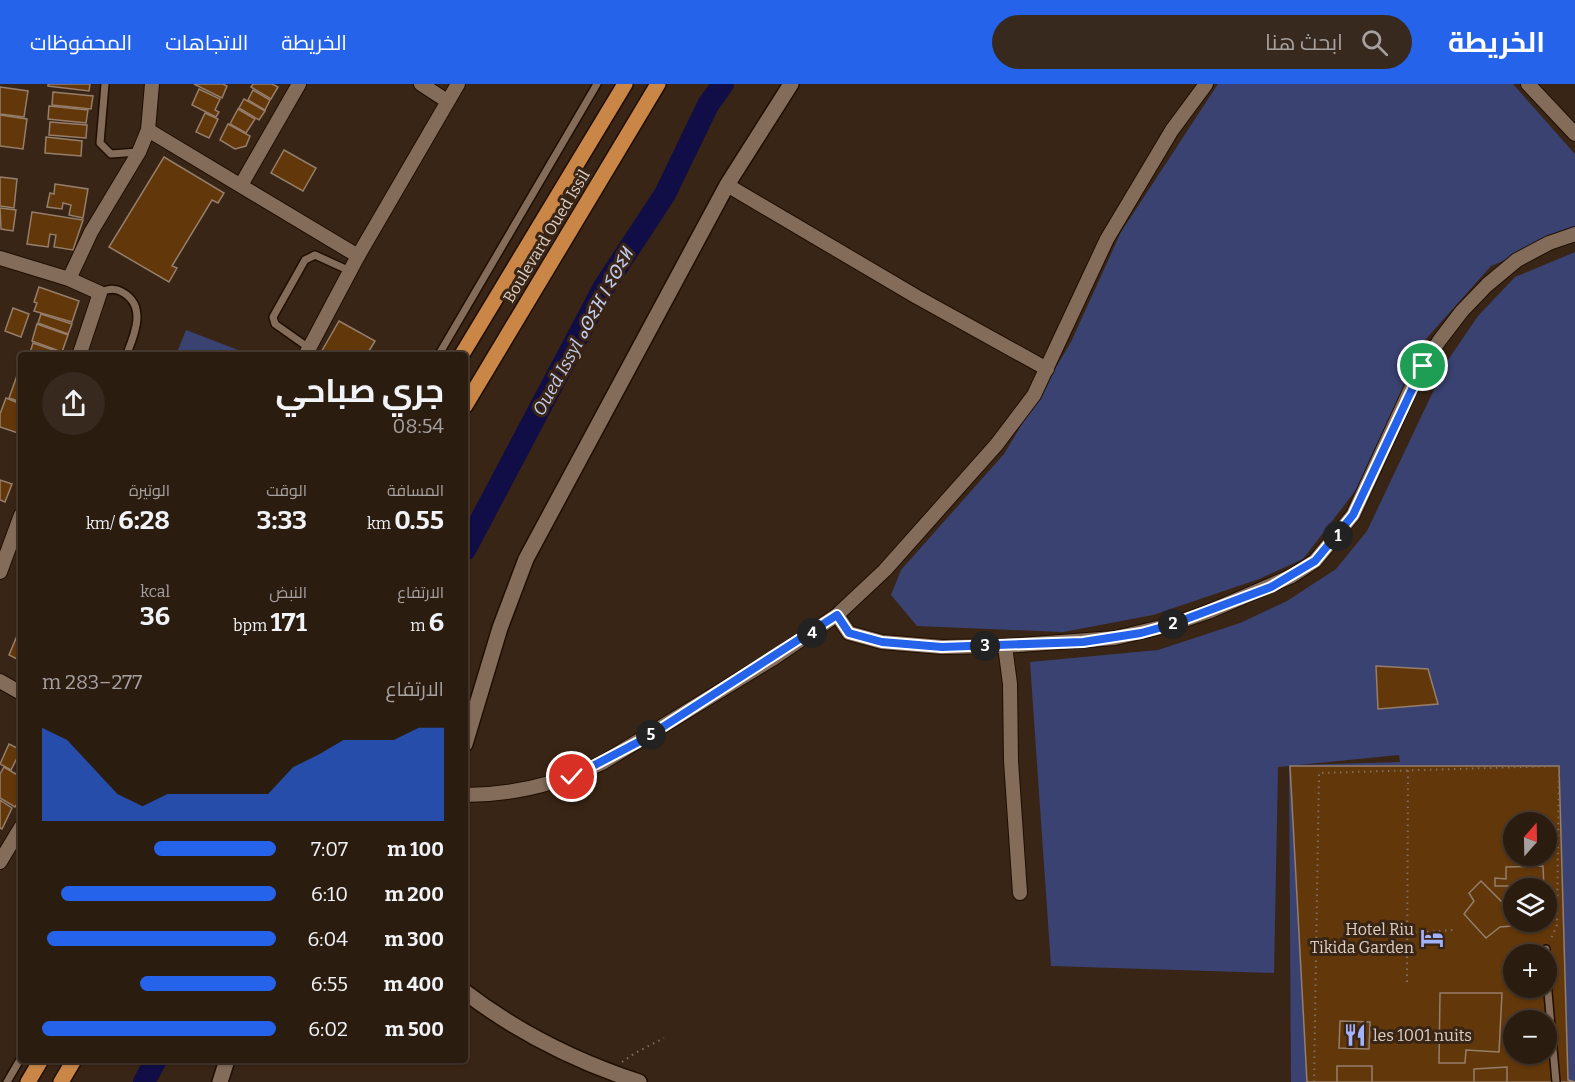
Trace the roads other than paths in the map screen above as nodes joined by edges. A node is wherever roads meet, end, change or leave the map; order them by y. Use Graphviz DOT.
graph roads {
  1 [pos="105,84"];
  2 [pos="152,84"];
  3 [pos="299,84"];
  4 [pos="421,84"];
  5 [pos="458,84"];
  6 [pos="597,84"];
  7 [pos="625,84"];
  8 [pos="658,84"];
  9 [pos="791,84"];
  10 [pos="1206,84"];
  11 [pos="1528,84"];
  12 [pos="447,100"];
  13 [pos="148,130"];
  14 [pos="1575,134"];
  15 [pos="139,152"];
  16 [pos="240,185"];
  17 [pos="727,185"];
  18 [pos="1575,234"];
  19 [pos="358,256"];
  20 [pos="0,258"];
  21 [pos="350,271"];
  22 [pos="69,279"];
  23 [pos="100,293"];
  24 [pos="81,352"];
  25 [pos="127,352"];
  26 [pos="307,352"];
  27 [pos="440,352"];
  28 [pos="463,352"];
  29 [pos="1047,369"];
  30 [pos="468,401"];
  31 [pos="18,523"];
  32 [pos="0,572"];
  33 [pos="837,615"];
  34 [pos="1005,646"];
  35 [pos="0,681"];
  36 [pos="18,691"];
  37 [pos="468,734"];
  38 [pos="468,795"];
  39 [pos="18,832"];
  40 [pos="0,862"];
  41 [pos="1020,893"];
  42 [pos="468,994"];
  43 [pos="1548,998"];
  44 [pos="18,1063"];
  45 [pos="39,1063"];
  46 [pos="72,1063"];
  47 [pos="227,1063"];
  48 [pos="617,1077"];
  49 [pos="6,1082"];
  50 [pos="28,1082"];
  51 [pos="61,1082"];
  52 [pos="220,1082"];
  53 [pos="639,1082"];
  54 [pos="1556,1082"];
  1 -- 15 [label="lane"];
  2 -- 13 [label="street"];
  3 -- 16 [label="street"];
  4 -- 12 [label="street"];
  5 -- 12 [label="street"];
  6 -- 27 [label="lane"];
  7 -- 28 [label="main road, Boulevard Oued Issil"];
  8 -- 30 [label="main road, Boulevard Oued Issil"];
  9 -- 17 [label="street"];
  10 -- 29 [label="street"];
  11 -- 14 [label="street"];
  12 -- 19 [label="street"];
  13 -- 15 [label="street"];
  13 -- 16 [label="street"];
  15 -- 22 [label="street"];
  16 -- 19 [label="street"];
  17 -- 29 [label="street"];
  17 -- 37 [label="street"];
  18 -- 34 [label="street"];
  19 -- 21 [label="street"];
  20 -- 22 [label="street"];
  21 -- 26 [label="street"];
  21 -- 26 [label="lane"];
  22 -- 23 [label="street"];
  23 -- 24 [label="street"];
  23 -- 25 [label="lane"];
  29 -- 33 [label="street"];
  31 -- 32 [label="street"];
  33 -- 34 [label="street"];
  33 -- 38 [label="street"];
  34 -- 41 [label="street"];
  35 -- 36 [label="street"];
  39 -- 40 [label="street"];
  42 -- 48 [label="street"];
  43 -- 54 [label="lane"];
  44 -- 49 [label="lane"];
  45 -- 50 [label="main road"];
  46 -- 51 [label="main road"];
  47 -- 52 [label="street"];
  48 -- 53 [label="street"];
}
